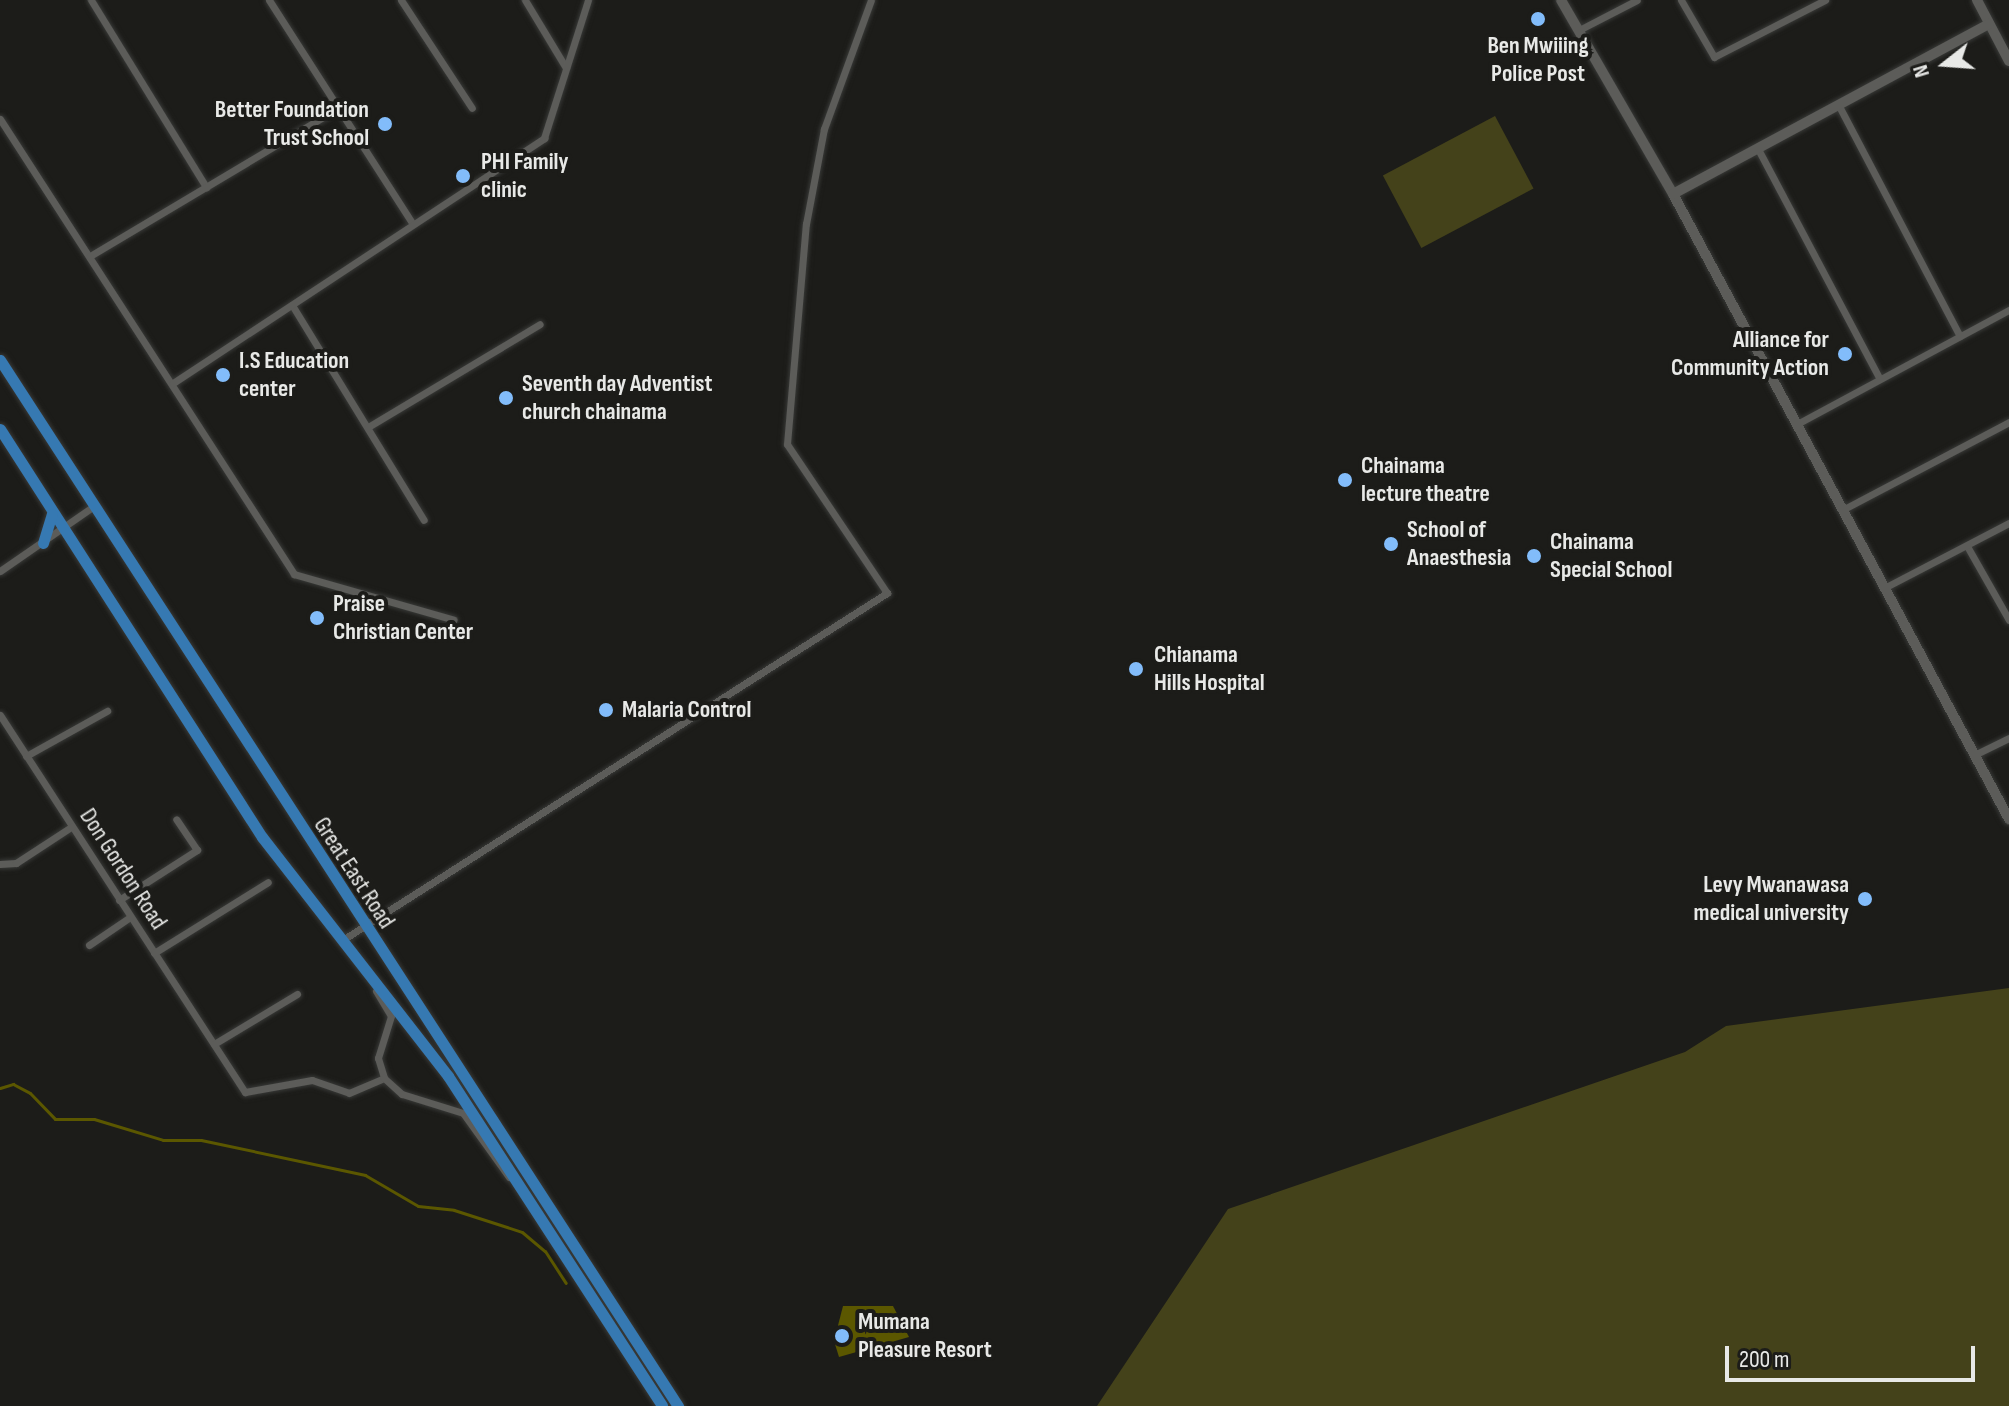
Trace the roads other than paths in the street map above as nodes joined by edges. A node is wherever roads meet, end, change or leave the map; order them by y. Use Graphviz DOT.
graph roads {
  1 [pos="91,0"];
  2 [pos="269,0"];
  3 [pos="401,0"];
  4 [pos="525,0"];
  5 [pos="588,0"];
  6 [pos="871,0"];
  7 [pos="1561,0"];
  8 [pos="1637,0"];
  9 [pos="1681,0"];
  10 [pos="1825,0"];
  11 [pos="1977,0"];
  12 [pos="1989,24"];
  13 [pos="1579,30"];
  14 [pos="2009,61"];
  15 [pos="566,68"];
  16 [pos="1839,106"];
  17 [pos="338,108"];
  18 [pos="472,108"];
  19 [pos="0,119"];
  20 [pos="1758,149"];
  21 [pos="206,187"];
  22 [pos="1673,194"];
  23 [pos="413,224"];
  24 [pos="90,256"];
  25 [pos="292,305"];
  26 [pos="2009,310"];
  27 [pos="540,324"];
  28 [pos="1960,336"];
  29 [pos="0,360"];
  30 [pos="1879,378"];
  31 [pos="173,383"];
  32 [pos="2009,422"];
  33 [pos="1797,424"];
  34 [pos="368,427"];
  35 [pos="0,429"];
  36 [pos="94,506"];
  37 [pos="51,509"];
  38 [pos="1844,509"];
  39 [pos="424,520"];
  40 [pos="2009,523"];
  41 [pos="64,529"];
  42 [pos="43,543"];
  43 [pos="1967,546"];
  44 [pos="75,547"];
  45 [pos="0,571"];
  46 [pos="1884,588"];
  47 [pos="454,620"];
  48 [pos="2009,620"];
  49 [pos="107,711"];
  50 [pos="1,717"];
  51 [pos="2009,738"];
  52 [pos="1974,755"];
  53 [pos="26,756"];
  54 [pos="176,819"];
  55 [pos="2009,819"];
  56 [pos="71,827"];
  57 [pos="0,864"];
  58 [pos="268,882"];
  59 [pos="119,900"];
  60 [pos="130,917"];
  61 [pos="363,927"];
  62 [pos="344,939"];
  63 [pos="89,945"];
  64 [pos="154,953"];
  65 [pos="355,954"];
  66 [pos="297,994"];
  67 [pos="214,1044"];
  68 [pos="384,1078"];
  69 [pos="525,1193"];
  70 [pos="662,1406"];
  71 [pos="678,1406"];
  1 -- 21 [label="street"];
  2 -- 17 [label="street"];
  3 -- 18 [label="street"];
  4 -- 15 [label="street"];
  5 -- 15 [label="street"];
  6 -- 61 [label="street"];
  7 -- 13 [label="street"];
  8 -- 13 [label="street"];
  9 -- 10 [label="street"];
  11 -- 12 [label="street"];
  12 -- 14 [label="street"];
  12 -- 16 [label="street"];
  13 -- 22 [label="street"];
  15 -- 23 [label="street"];
  16 -- 20 [label="street"];
  16 -- 28 [label="street"];
  17 -- 21 [label="street"];
  17 -- 23 [label="street"];
  19 -- 24 [label="street"];
  20 -- 22 [label="street"];
  20 -- 30 [label="street"];
  21 -- 24 [label="street"];
  22 -- 33 [label="street"];
  23 -- 25 [label="street"];
  24 -- 31 [label="street"];
  25 -- 31 [label="street"];
  25 -- 34 [label="street"];
  26 -- 28 [label="street"];
  27 -- 34 [label="street"];
  28 -- 30 [label="street"];
  29 -- 36 [label="main road, Great East Road"];
  30 -- 33 [label="street"];
  31 -- 47 [label="street"];
  32 -- 38 [label="street"];
  33 -- 38 [label="street"];
  34 -- 39 [label="street"];
  35 -- 37 [label="main road, Great East Road"];
  36 -- 41 [label="street"];
  36 -- 61 [label="main road, Great East Road"];
  37 -- 41 [label="main road, Great East Road"];
  37 -- 42 [label="main road"];
  38 -- 46 [label="street"];
  40 -- 43 [label="street"];
  41 -- 42 [label="street"];
  41 -- 44 [label="main road, Great East Road"];
  42 -- 44 [label="main road"];
  42 -- 45 [label="street"];
  43 -- 46 [label="street"];
  43 -- 48 [label="street"];
  44 -- 62 [label="main road, Great East Road"];
  46 -- 52 [label="street"];
  49 -- 53 [label="street"];
  50 -- 53 [label="street, Don Gordon Road"];
  51 -- 52 [label="street"];
  52 -- 55 [label="street"];
  53 -- 56 [label="street, Don Gordon Road"];
  54 -- 59 [label="street"];
  56 -- 57 [label="street"];
  56 -- 59 [label="street, Don Gordon Road"];
  58 -- 64 [label="street"];
  59 -- 60 [label="street, Don Gordon Road"];
  60 -- 63 [label="street"];
  60 -- 64 [label="street, Don Gordon Road"];
  61 -- 62 [label="street"];
  61 -- 71 [label="main road, Great East Road"];
  62 -- 65 [label="main road, Great East Road"];
  64 -- 67 [label="street, Don Gordon Road"];
  65 -- 68 [label="street"];
  65 -- 69 [label="main road, Great East Road"];
  66 -- 67 [label="street"];
  67 -- 68 [label="street, Don Gordon Road"];
  68 -- 69 [label="street"];
  69 -- 70 [label="main road, Great East Road"];
}
